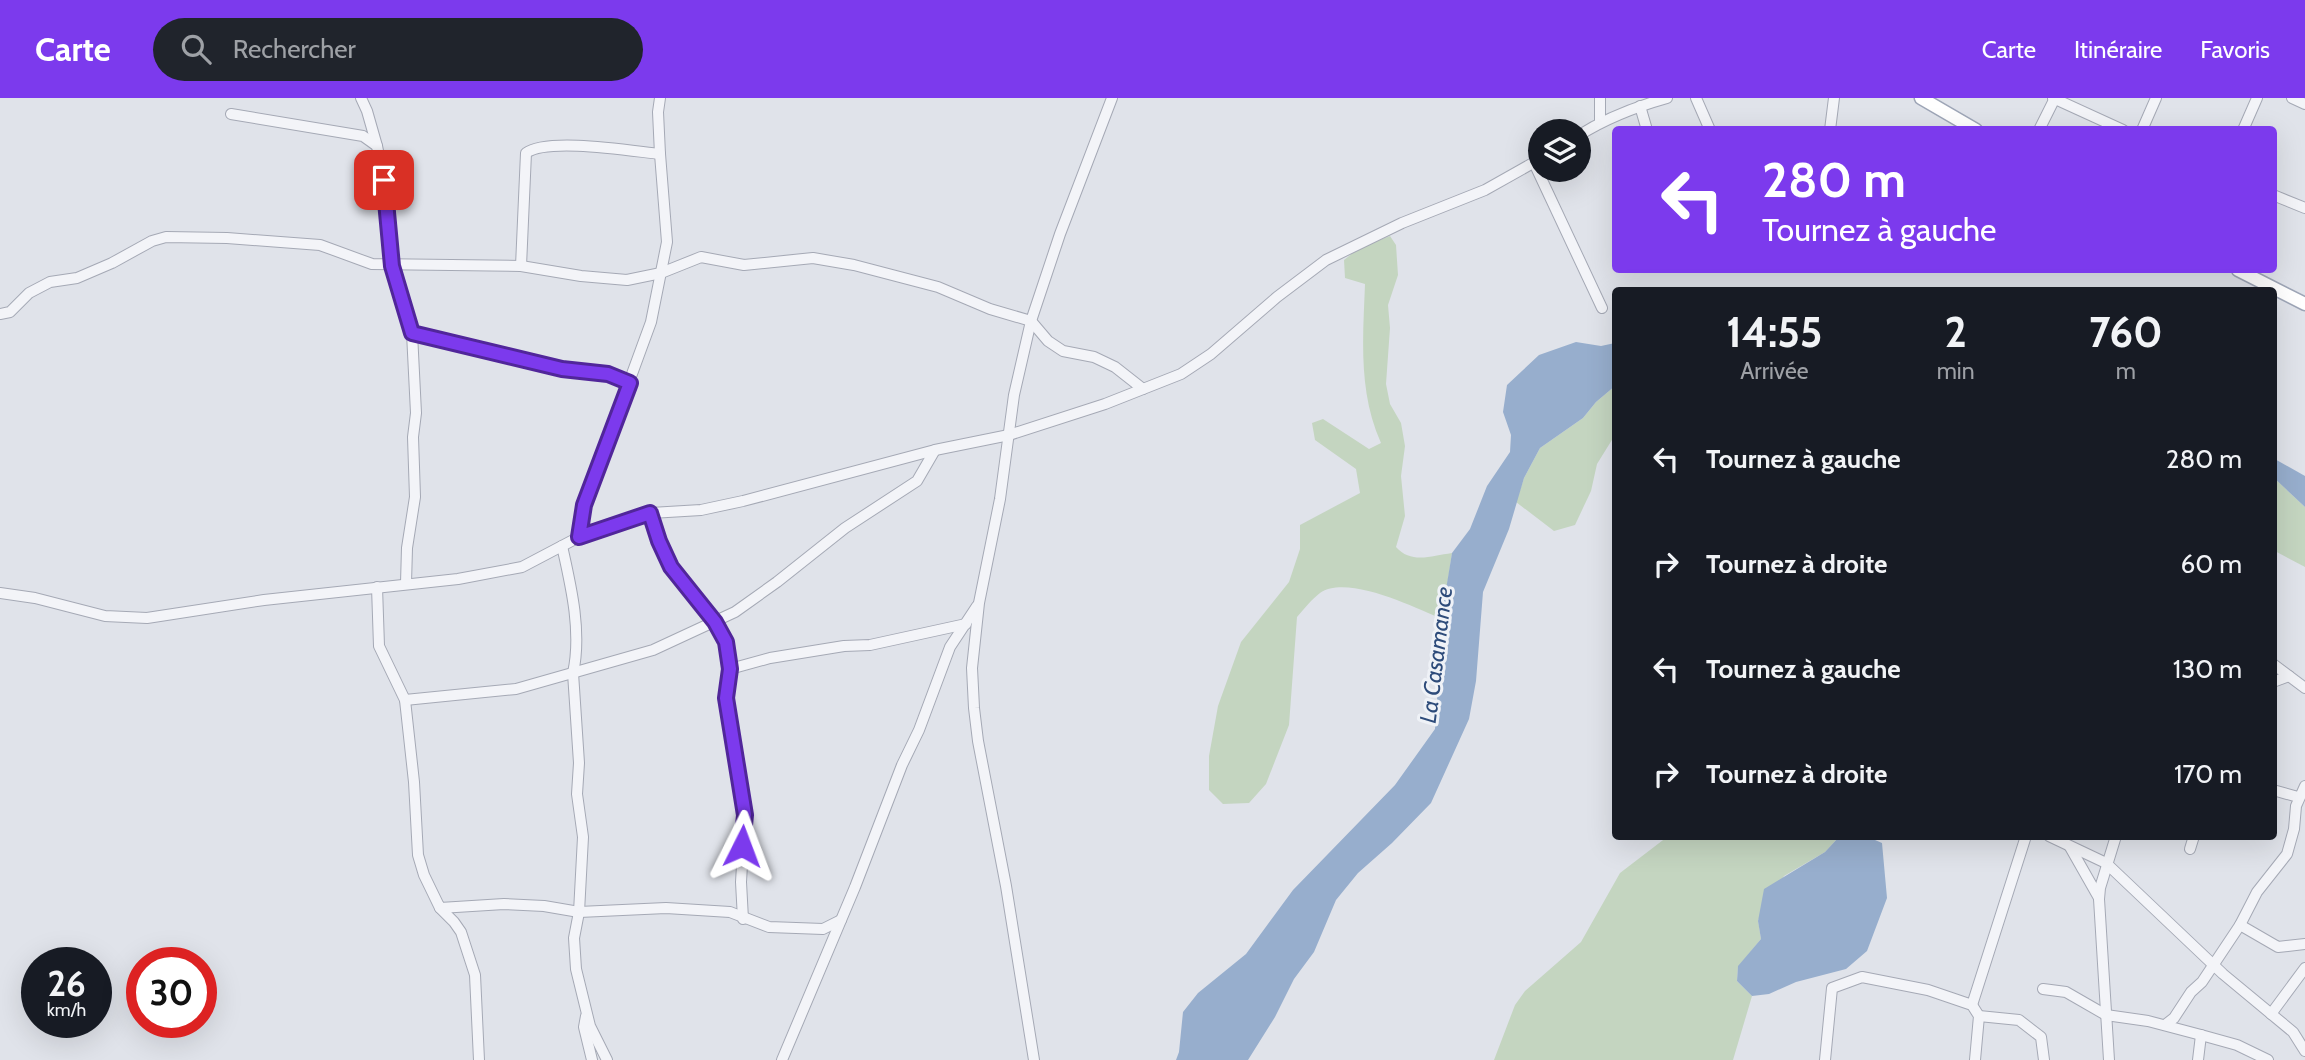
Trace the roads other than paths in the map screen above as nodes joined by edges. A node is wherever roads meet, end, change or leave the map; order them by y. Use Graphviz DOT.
graph roads {
  1 [pos="361,98"];
  2 [pos="660,98"];
  3 [pos="1112,98"];
  4 [pos="1600,98"];
  5 [pos="1667,98"];
  6 [pos="1696,98"];
  7 [pos="1834,98"];
  8 [pos="2054,98"];
  9 [pos="2157,98"];
  10 [pos="2257,98"];
  11 [pos="2292,98"];
  12 [pos="1927,99"];
  13 [pos="2305,104"];
  14 [pos="1640,106"];
  15 [pos="231,114"];
  16 [pos="1600,122"];
  17 [pos="1646,126"];
  18 [pos="1708,126"];
  19 [pos="1830,126"];
  20 [pos="1970,126"];
  21 [pos="2041,126"];
  22 [pos="2114,126"];
  23 [pos="2144,126"];
  24 [pos="2245,126"];
  25 [pos="1591,128"];
  26 [pos="377,146"];
  27 [pos="660,155"];
  28 [pos="1528,166"];
  29 [pos="1546,182"];
  30 [pos="2277,197"];
  31 [pos="2305,208"];
  32 [pos="392,266"];
  33 [pos="521,266"];
  34 [pos="661,273"];
  35 [pos="2244,273"];
  36 [pos="2273,287"];
  37 [pos="2277,289"];
  38 [pos="2305,303"];
  39 [pos="1602,309"];
  40 [pos="0,314"];
  41 [pos="1031,321"];
  42 [pos="412,333"];
  43 [pos="630,383"];
  44 [pos="1143,389"];
  45 [pos="1009,435"];
  46 [pos="935,450"];
  47 [pos="650,513"];
  48 [pos="579,537"];
  49 [pos="562,546"];
  50 [pos="406,583"];
  51 [pos="377,587"];
  52 [pos="0,593"];
  53 [pos="979,603"];
  54 [pos="715,622"];
  55 [pos="966,624"];
  56 [pos="2277,667"];
  57 [pos="730,669"];
  58 [pos="573,673"];
  59 [pos="2289,676"];
  60 [pos="2277,680"];
  61 [pos="2305,688"];
  62 [pos="405,700"];
  63 [pos="2305,786"];
  64 [pos="2277,791"];
  65 [pos="2298,797"];
  66 [pos="2025,840"];
  67 [pos="2057,840"];
  68 [pos="2115,840"];
  69 [pos="2193,840"];
  70 [pos="2070,847"];
  71 [pos="2190,849"];
  72 [pos="2106,863"];
  73 [pos="2099,899"];
  74 [pos="440,908"];
  75 [pos="579,912"];
  76 [pos="743,919"];
  77 [pos="841,920"];
  78 [pos="2240,925"];
  79 [pos="2305,944"];
  80 [pos="2214,962"];
  81 [pos="2305,968"];
  82 [pos="2043,989"];
  83 [pos="1972,1005"];
  84 [pos="586,1012"];
  85 [pos="2271,1014"];
  86 [pos="2106,1015"];
  87 [pos="1979,1016"];
  88 [pos="2165,1025"];
  89 [pos="2200,1035"];
  90 [pos="2305,1051"];
  91 [pos="479,1060"];
  92 [pos="592,1060"];
  93 [pos="607,1060"];
  94 [pos="782,1060"];
  95 [pos="1034,1060"];
  96 [pos="1825,1060"];
  97 [pos="1975,1060"];
  98 [pos="2044,1060"];
  99 [pos="2109,1060"];
  100 [pos="2198,1060"];
  101 [pos="2268,1060"];
  1 -- 26 [label="street"];
  2 -- 27 [label="street"];
  3 -- 41 [label="street"];
  4 -- 16 [label="street"];
  5 -- 14 [label="street"];
  6 -- 18 [label="street"];
  7 -- 19 [label="street"];
  8 -- 21 [label="street"];
  8 -- 22 [label="street"];
  9 -- 23 [label="street"];
  10 -- 24 [label="street"];
  11 -- 13 [label="street"];
  12 -- 20 [label="main road"];
  14 -- 16 [label="street"];
  14 -- 17 [label="street"];
  15 -- 26 [label="street"];
  16 -- 25 [label="street"];
  26 -- 32 [label="street"];
  27 -- 33 [label="street"];
  27 -- 34 [label="street"];
  28 -- 44 [label="street"];
  29 -- 39 [label="street"];
  30 -- 31 [label="street"];
  32 -- 33 [label="street"];
  32 -- 40 [label="street"];
  32 -- 42 [label="street"];
  33 -- 34 [label="street"];
  34 -- 41 [label="street"];
  34 -- 43 [label="street"];
  35 -- 36 [label="main road"];
  37 -- 38 [label="main road"];
  41 -- 44 [label="street"];
  41 -- 45 [label="street"];
  42 -- 43 [label="street"];
  42 -- 50 [label="street"];
  43 -- 48 [label="street"];
  44 -- 45 [label="street"];
  45 -- 46 [label="street"];
  45 -- 53 [label="street"];
  46 -- 47 [label="street"];
  46 -- 54 [label="street"];
  47 -- 48 [label="street"];
  47 -- 54 [label="street"];
  48 -- 49 [label="street"];
  49 -- 50 [label="street"];
  49 -- 58 [label="street"];
  50 -- 51 [label="street"];
  51 -- 52 [label="street"];
  51 -- 62 [label="street"];
  53 -- 55 [label="street"];
  53 -- 95 [label="street"];
  54 -- 57 [label="street"];
  54 -- 58 [label="street"];
  55 -- 57 [label="street"];
  55 -- 77 [label="street"];
  56 -- 59 [label="street"];
  57 -- 76 [label="street"];
  58 -- 62 [label="street"];
  58 -- 75 [label="street"];
  59 -- 60 [label="street"];
  59 -- 61 [label="street"];
  62 -- 74 [label="street"];
  63 -- 65 [label="street"];
  64 -- 65 [label="street"];
  65 -- 78 [label="street"];
  66 -- 83 [label="street"];
  67 -- 70 [label="street"];
  68 -- 72 [label="street"];
  69 -- 71 [label="street"];
  70 -- 72 [label="street"];
  70 -- 73 [label="street"];
  72 -- 73 [label="street"];
  72 -- 80 [label="street"];
  73 -- 86 [label="street"];
  74 -- 75 [label="street"];
  74 -- 91 [label="street"];
  75 -- 76 [label="street"];
  75 -- 84 [label="street"];
  76 -- 77 [label="street"];
  77 -- 94 [label="street"];
  78 -- 79 [label="street"];
  78 -- 80 [label="street"];
  80 -- 85 [label="street"];
  80 -- 88 [label="street"];
  81 -- 85 [label="street"];
  82 -- 86 [label="street"];
  83 -- 87 [label="street"];
  83 -- 96 [label="street"];
  84 -- 92 [label="street"];
  84 -- 93 [label="street"];
  85 -- 90 [label="street"];
  86 -- 88 [label="street"];
  86 -- 99 [label="street"];
  87 -- 97 [label="street"];
  87 -- 98 [label="street"];
  88 -- 89 [label="street"];
  89 -- 100 [label="street"];
  89 -- 101 [label="street"];
}
